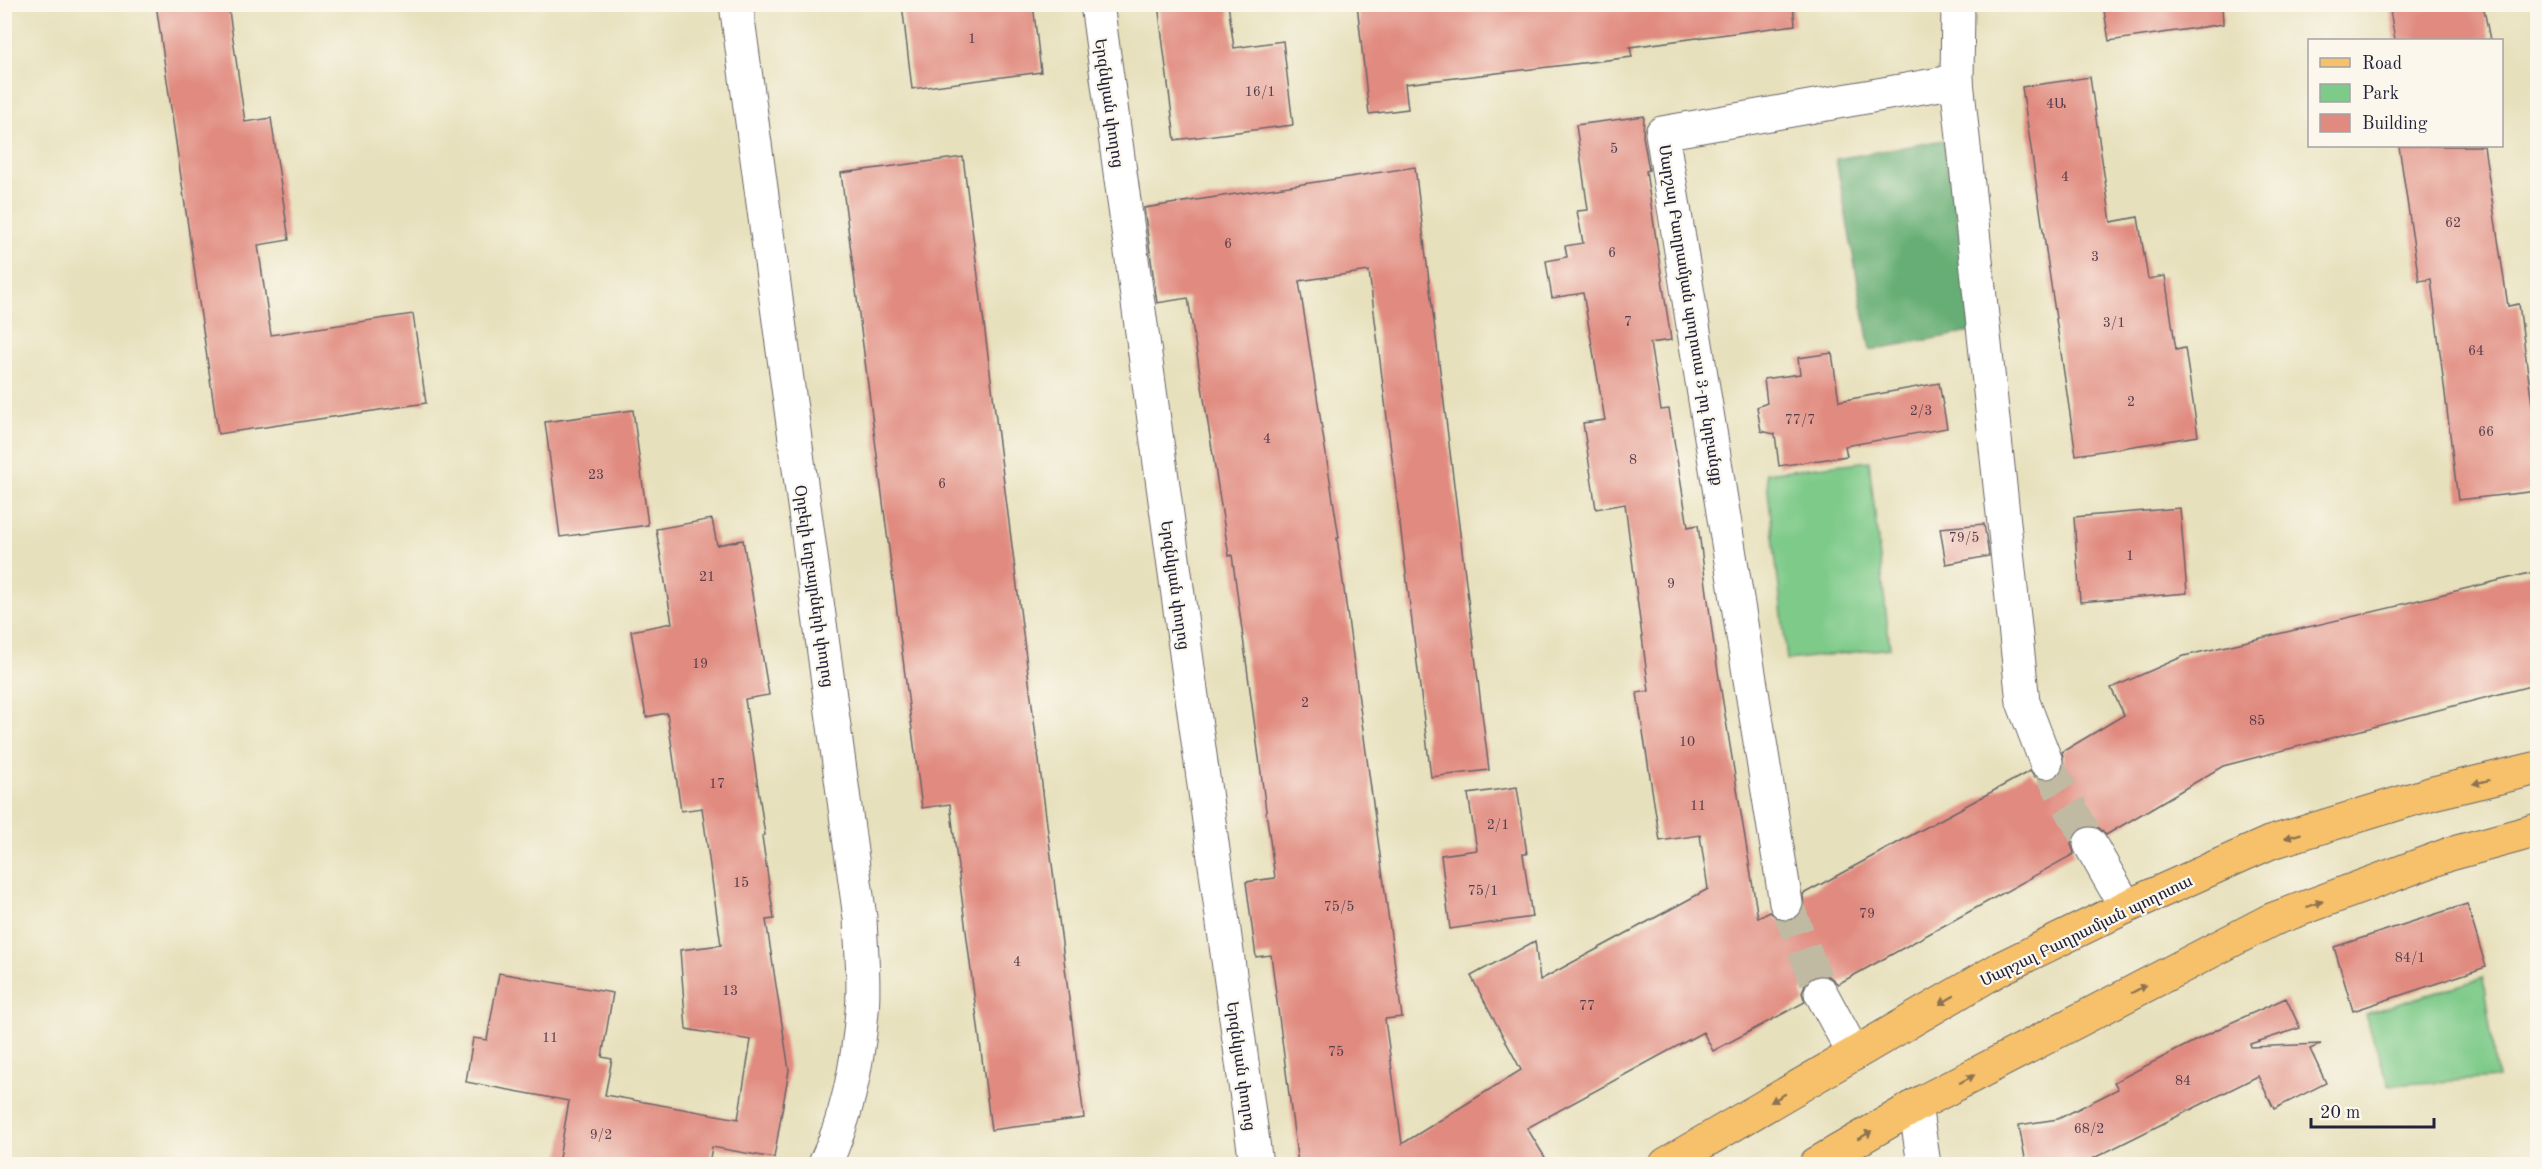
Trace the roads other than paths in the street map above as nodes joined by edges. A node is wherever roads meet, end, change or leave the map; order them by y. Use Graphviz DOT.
graph roads {
  1 [pos="736,4"];
  2 [pos="1096,4"];
  3 [pos="1958,4"];
  4 [pos="1957,81"];
  5 [pos="2046,762"];
  6 [pos="2538,768"];
  7 [pos="2538,830"];
  8 [pos="2090,844"];
  9 [pos="1786,903"];
  10 [pos="2126,907"];
  11 [pos="1821,993"];
  12 [pos="1854,1054"];
  13 [pos="1915,1106"];
  14 [pos="825,1164"];
  15 [pos="1256,1164"];
  16 [pos="1666,1164"];
  17 [pos="1816,1164"];
  18 [pos="1924,1164"];
  1 -- 14 [label="street, Օրբելի եղբայրների փողոց"];
  2 -- 15 [label="street, Երզնկյան փողոց"];
  3 -- 4 [label="street"];
  4 -- 5 [label="street"];
  4 -- 9 [label="street, Մարշալ Բաղրամյան պողոտա 3-րդ նրբանցք"];
  6 -- 10 [label="main road, Մարշալ Բաղրամյան պողոտա, one-way"];
  13 -- 7 [label="main road, one-way"];
  8 -- 10 [label="street"];
  10 -- 12 [label="main road, Մարշալ Բաղրամյան պողոտա, one-way"];
  11 -- 12 [label="street"];
  12 -- 16 [label="main road, Մարշալ Բաղրամյան պողոտա, one-way"];
  17 -- 13 [label="main road, one-way"];
  13 -- 18 [label="street"];
}
